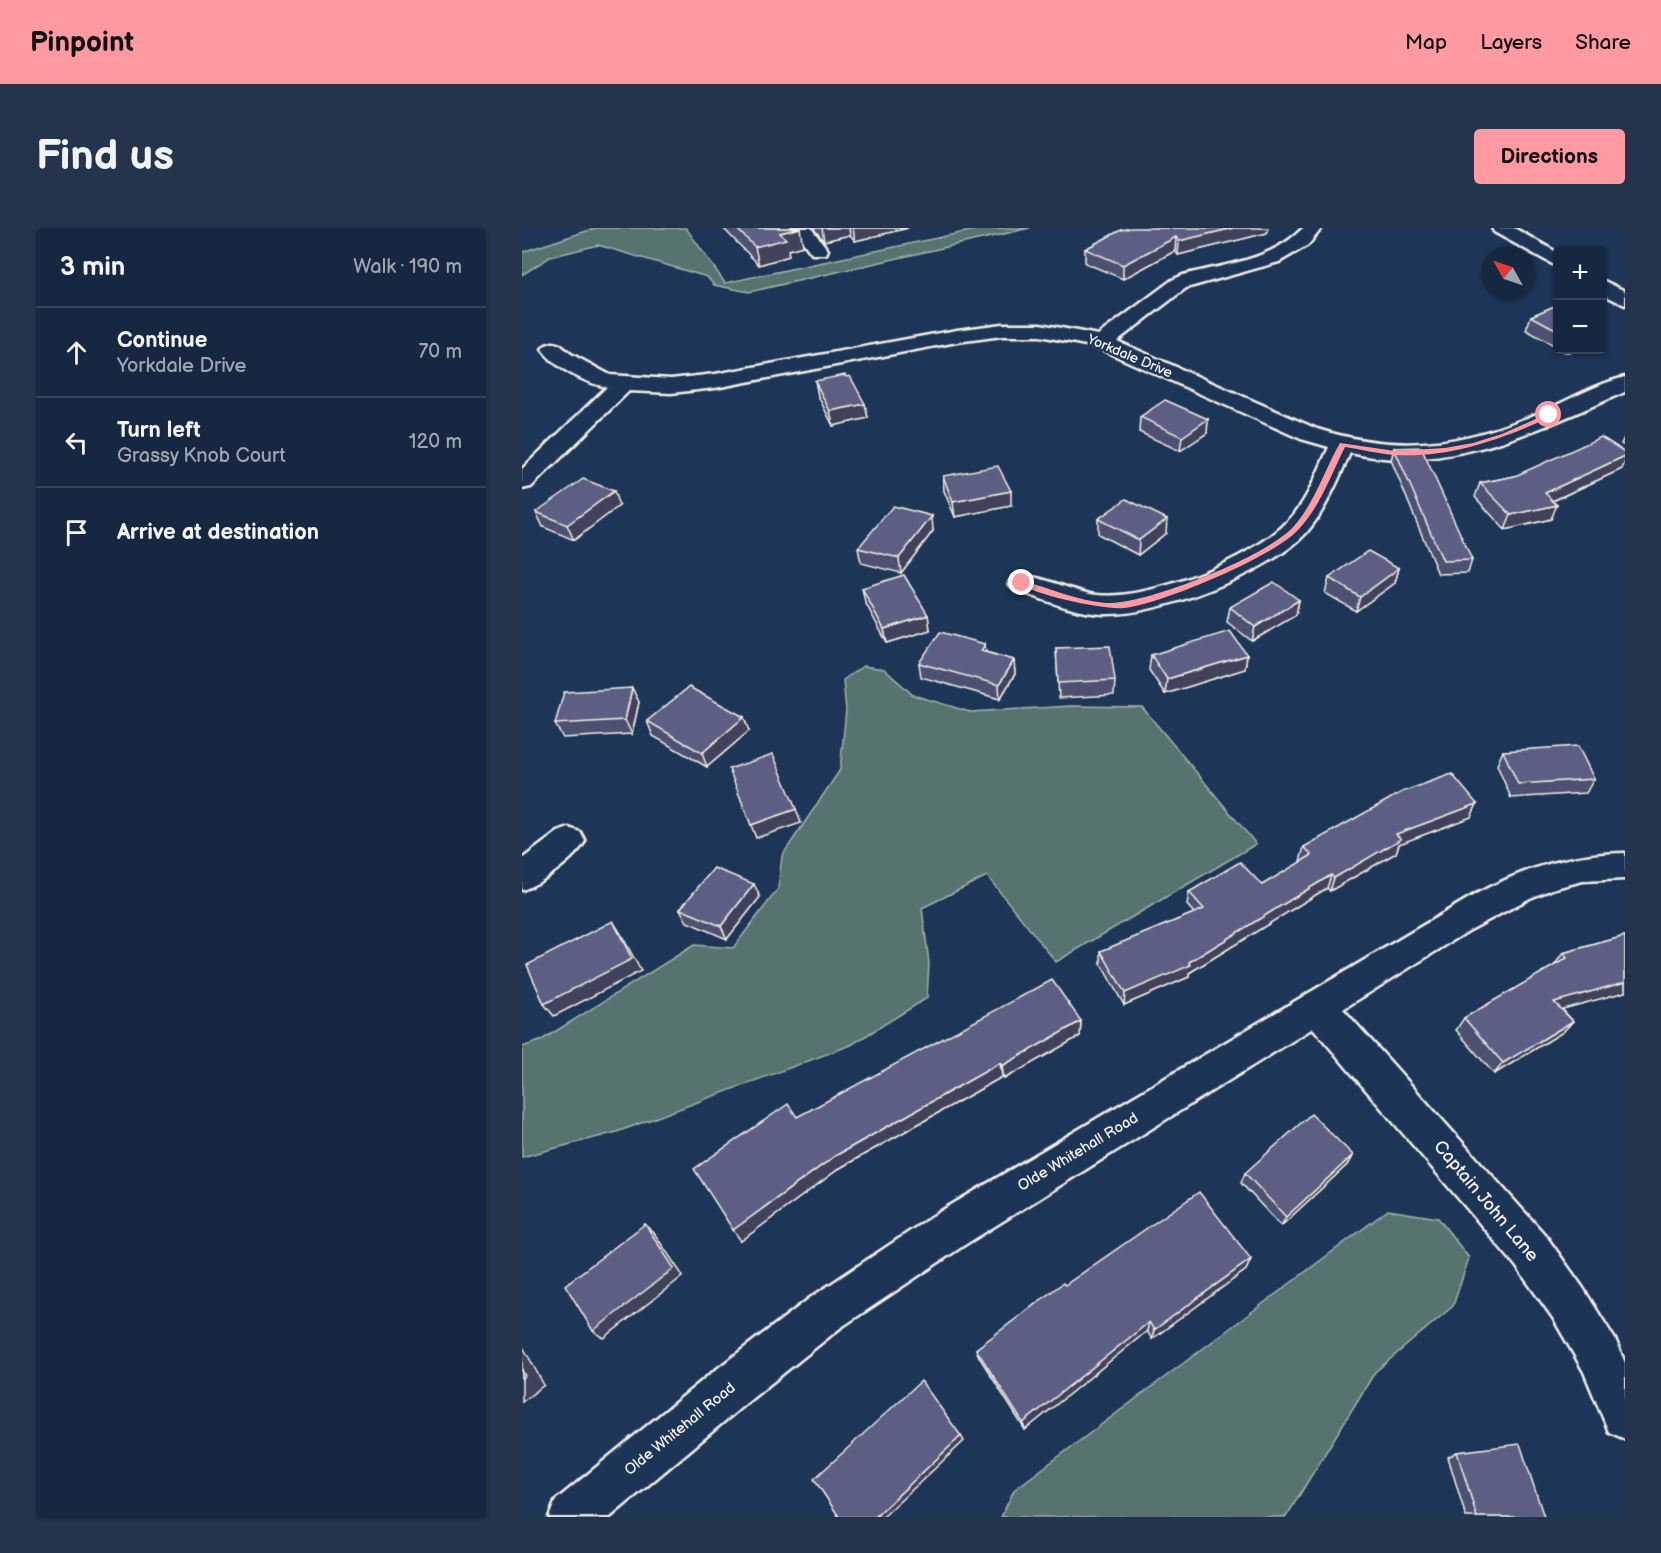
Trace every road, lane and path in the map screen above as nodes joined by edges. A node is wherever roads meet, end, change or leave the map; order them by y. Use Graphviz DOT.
graph roads {
  1 [pos="801,228"];
  2 [pos="1314,228"];
  3 [pos="1501,228"];
  4 [pos="819,250"];
  5 [pos="1553,259"];
  6 [pos="1607,289"];
  7 [pos="1625,299"];
  8 [pos="1102,342"];
  9 [pos="552,349"];
  10 [pos="623,384"];
  11 [pos="1625,384"];
  12 [pos="1342,444"];
  13 [pos="522,482"];
  14 [pos="1022,583"];
  15 [pos="568,841"];
  16 [pos="1625,866"];
  17 [pos="522,878"];
  18 [pos="1317,1006"];
  19 [pos="1625,1416"];
  20 [pos="573,1517"];
  1 -- 4 [label="street"];
  2 -- 8 [label="street"];
  3 -- 5 [label="street"];
  6 -- 7 [label="street"];
  8 -- 10 [label="street, Yorkdale Drive"];
  8 -- 12 [label="street, Yorkdale Drive"];
  9 -- 10 [label="street, Yorkdale Drive"];
  10 -- 13 [label="street"];
  11 -- 12 [label="street, Yorkdale Drive"];
  12 -- 14 [label="street"];
  15 -- 17 [label="street"];
  16 -- 18 [label="street, Olde Whitehall Road"];
  18 -- 19 [label="street, Captain John Lane"];
  18 -- 20 [label="street, Olde Whitehall Road"];
}
